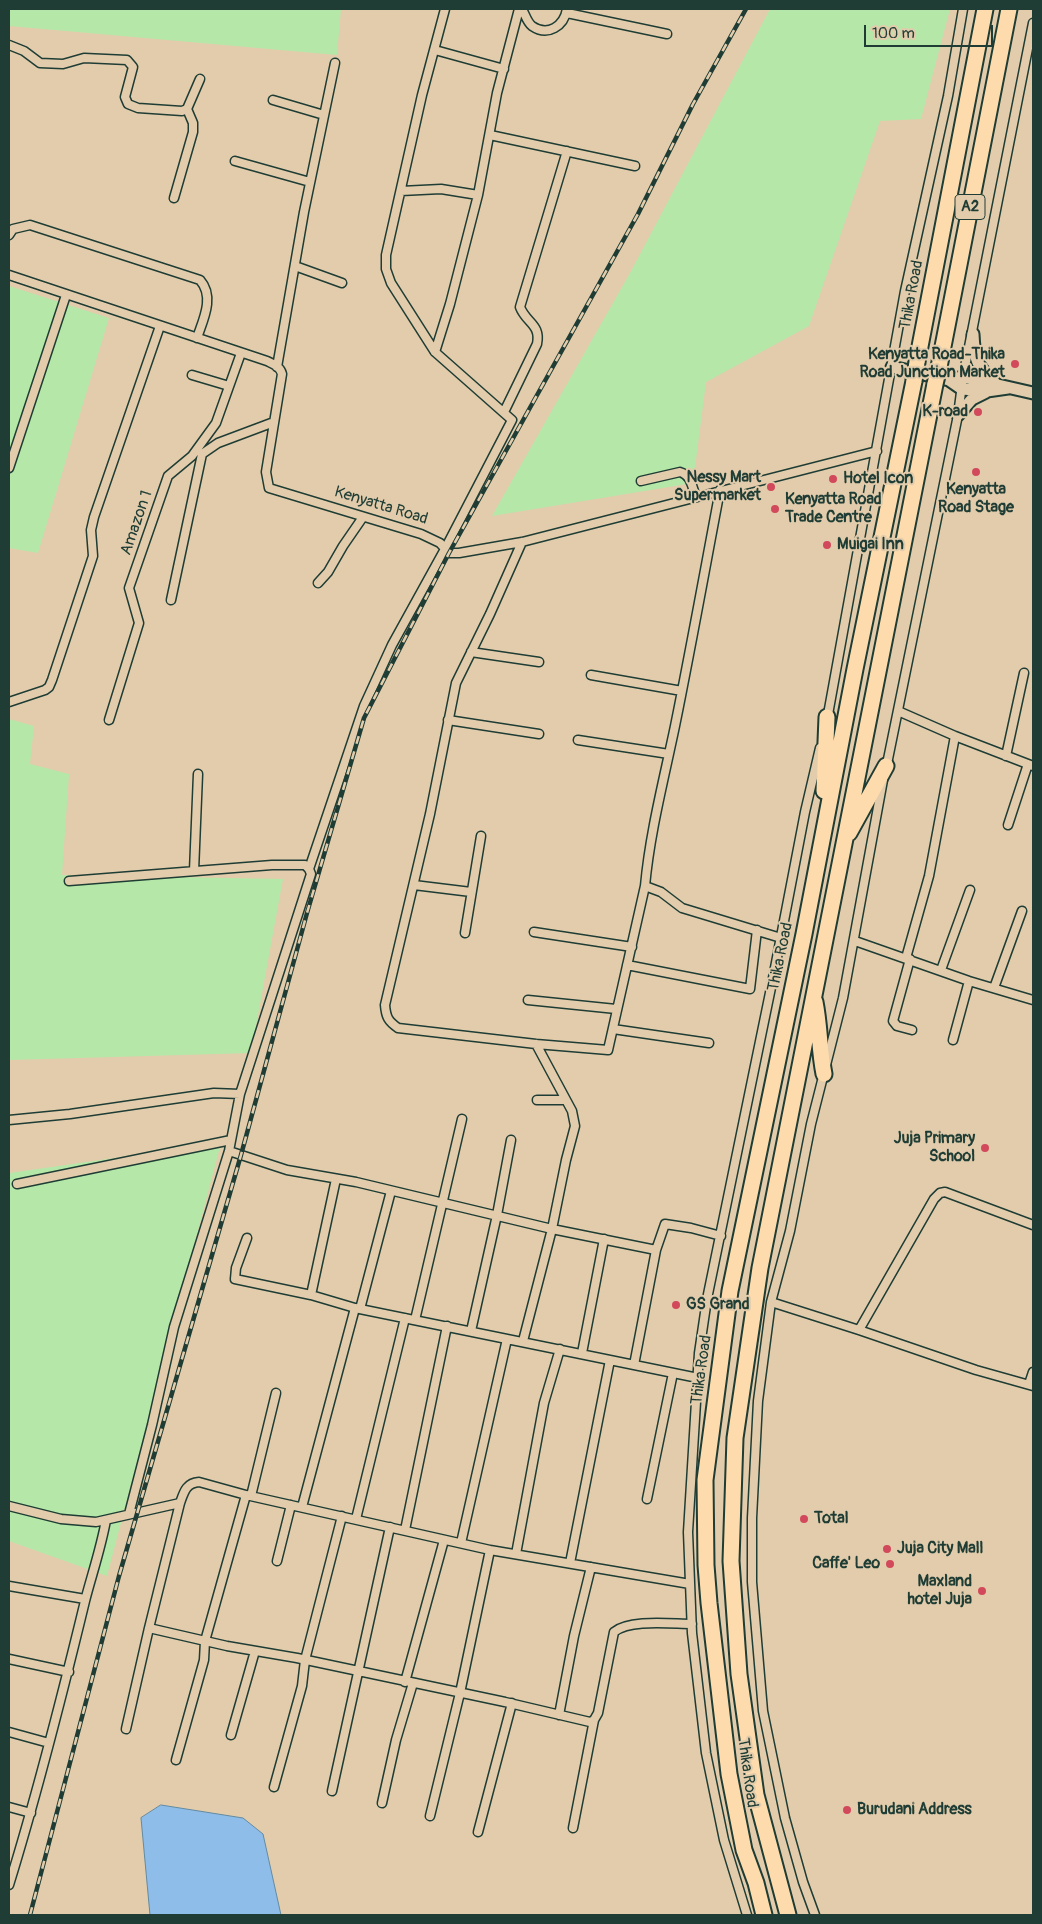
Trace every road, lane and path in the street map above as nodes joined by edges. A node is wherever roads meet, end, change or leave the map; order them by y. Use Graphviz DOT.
graph roads {
  1 [pos="445,9"];
  2 [pos="520,9"];
  3 [pos="963,9"];
  4 [pos="985,9"];
  5 [pos="1009,9"];
  6 [pos="567,11"];
  7 [pos="1033,23"];
  8 [pos="667,34"];
  9 [pos="9,45"];
  10 [pos="435,50"];
  11 [pos="335,63"];
  12 [pos="504,69"];
  13 [pos="200,78"];
  14 [pos="273,100"];
  15 [pos="187,109"];
  16 [pos="324,115"];
  17 [pos="490,135"];
  18 [pos="567,151"];
  19 [pos="235,161"];
  20 [pos="636,166"];
  21 [pos="310,182"];
  22 [pos="401,191"];
  23 [pos="478,195"];
  24 [pos="174,198"];
  25 [pos="9,235"];
  26 [pos="295,266"];
  27 [pos="9,276"];
  28 [pos="342,283"];
  29 [pos="66,295"];
  30 [pos="160,326"];
  31 [pos="973,334"];
  32 [pos="198,338"];
  33 [pos="435,352"];
  34 [pos="241,353"];
  35 [pos="277,367"];
  36 [pos="892,367"];
  37 [pos="192,375"];
  38 [pos="942,382"];
  39 [pos="962,383"];
  40 [pos="229,386"];
  41 [pos="993,388"];
  42 [pos="1033,393"];
  43 [pos="504,412"];
  44 [pos="958,415"];
  45 [pos="274,422"];
  46 [pos="877,451"];
  47 [pos="9,468"];
  48 [pos="641,481"];
  49 [pos="720,490"];
  50 [pos="696,497"];
  51 [pos="362,517"];
  52 [pos="522,542"];
  53 [pos="446,549"];
  54 [pos="318,583"];
  55 [pos="171,600"];
  56 [pos="472,652"];
  57 [pos="539,662"];
  58 [pos="1024,673"];
  59 [pos="591,675"];
  60 [pos="682,691"];
  61 [pos="9,702"];
  62 [pos="898,710"];
  63 [pos="827,717"];
  64 [pos="109,720"];
  65 [pos="448,720"];
  66 [pos="539,734"];
  67 [pos="955,736"];
  68 [pos="578,740"];
  69 [pos="669,754"];
  70 [pos="1006,756"];
  71 [pos="1031,765"];
  72 [pos="886,766"];
  73 [pos="198,774"];
  74 [pos="1008,825"];
  75 [pos="823,835"];
  76 [pos="482,836"];
  77 [pos="842,846"];
  78 [pos="309,869"];
  79 [pos="194,871"];
  80 [pos="69,881"];
  81 [pos="414,885"];
  82 [pos="645,886"];
  83 [pos="970,890"];
  84 [pos="471,892"];
  85 [pos="1022,911"];
  86 [pos="757,930"];
  87 [pos="534,932"];
  88 [pos="465,934"];
  89 [pos="781,938"];
  90 [pos="855,941"];
  91 [pos="632,947"];
  92 [pos="908,959"];
  93 [pos="627,965"];
  94 [pos="941,970"];
  95 [pos="969,981"];
  96 [pos="994,988"];
  97 [pos="814,993"];
  98 [pos="528,1000"];
  99 [pos="1033,1000"];
  100 [pos="616,1009"];
  101 [pos="613,1029"];
  102 [pos="912,1030"];
  103 [pos="953,1040"];
  104 [pos="709,1043"];
  105 [pos="536,1044"];
  106 [pos="824,1074"];
  107 [pos="240,1094"];
  108 [pos="537,1100"];
  109 [pos="566,1100"];
  110 [pos="9,1119"];
  111 [pos="462,1119"];
  112 [pos="231,1140"];
  113 [pos="511,1140"];
  114 [pos="229,1151"];
  115 [pos="336,1179"];
  116 [pos="17,1184"];
  117 [pos="391,1190"];
  118 [pos="442,1202"];
  119 [pos="497,1215"];
  120 [pos="1033,1225"];
  121 [pos="552,1229"];
  122 [pos="721,1236"];
  123 [pos="247,1238"];
  124 [pos="604,1239"];
  125 [pos="656,1250"];
  126 [pos="311,1295"];
  127 [pos="771,1302"];
  128 [pos="358,1309"];
  129 [pos="405,1318"];
  130 [pos="415,1320"];
  131 [pos="447,1326"];
  132 [pos="859,1330"];
  133 [pos="471,1331"];
  134 [pos="507,1339"];
  135 [pos="523,1341"];
  136 [pos="560,1349"];
  137 [pos="582,1353"];
  138 [pos="610,1360"];
  139 [pos="634,1365"];
  140 [pos="1033,1372"];
  141 [pos="673,1373"];
  142 [pos="698,1378"];
  143 [pos="1031,1385"];
  144 [pos="276,1393"];
  145 [pos="249,1496"];
  146 [pos="647,1499"];
  147 [pos="180,1503"];
  148 [pos="291,1505"];
  149 [pos="9,1506"];
  150 [pos="302,1507"];
  151 [pos="129,1514"];
  152 [pos="342,1516"];
  153 [pos="356,1519"];
  154 [pos="106,1520"];
  155 [pos="390,1527"];
  156 [pos="405,1530"];
  157 [pos="444,1540"];
  158 [pos="461,1543"];
  159 [pos="490,1550"];
  160 [pos="516,1554"];
  161 [pos="277,1561"];
  162 [pos="570,1563"];
  163 [pos="591,1567"];
  164 [pos="690,1584"];
  165 [pos="9,1586"];
  166 [pos="86,1599"];
  167 [pos="692,1624"];
  168 [pos="150,1628"];
  169 [pos="205,1641"];
  170 [pos="255,1651"];
  171 [pos="9,1659"];
  172 [pos="305,1660"];
  173 [pos="69,1672"];
  174 [pos="357,1672"];
  175 [pos="409,1682"];
  176 [pos="460,1692"];
  177 [pos="512,1704"];
  178 [pos="559,1715"];
  179 [pos="594,1720"];
  180 [pos="126,1728"];
  181 [pos="9,1732"];
  182 [pos="231,1735"];
  183 [pos="49,1743"];
  184 [pos="176,1760"];
  185 [pos="274,1788"];
  186 [pos="332,1791"];
  187 [pos="382,1803"];
  188 [pos="9,1807"];
  189 [pos="31,1813"];
  190 [pos="430,1816"];
  191 [pos="573,1828"];
  192 [pos="478,1832"];
  193 [pos="9,1885"];
  194 [pos="747,1915"];
  195 [pos="764,1915"];
  196 [pos="788,1915"];
  197 [pos="815,1915"];
  1 -- 10 [label="street"];
  2 -- 6 [label="street"];
  2 -- 12 [label="street"];
  3 -- 36 [label="street, Thika Road"];
  4 -- 75 [label="highway, Thika Road / A2, bridge"];
  5 -- 38 [label="highway, Thika Road / A2, bridge"];
  6 -- 8 [label="street"];
  7 -- 31 [label="street, Thika Road"];
  9 -- 15 [label="street"];
  10 -- 12 [label="street"];
  10 -- 22 [label="street"];
  11 -- 16 [label="street, Kenyatta Road"];
  12 -- 17 [label="street"];
  13 -- 15 [label="street"];
  14 -- 16 [label="street"];
  15 -- 24 [label="street"];
  16 -- 21 [label="street, Kenyatta Road"];
  17 -- 18 [label="street"];
  17 -- 23 [label="street"];
  18 -- 20 [label="street"];
  18 -- 43 [label="street"];
  19 -- 21 [label="street"];
  21 -- 26 [label="street, Kenyatta Road"];
  22 -- 23 [label="street"];
  22 -- 33 [label="street"];
  23 -- 33 [label="street"];
  25 -- 32 [label="street"];
  26 -- 28 [label="street"];
  26 -- 35 [label="street, Kenyatta Road"];
  27 -- 29 [label="street"];
  29 -- 30 [label="street"];
  29 -- 47 [label="street"];
  30 -- 32 [label="street"];
  30 -- 61 [label="street"];
  31 -- 39 [label="street, Thika Road"];
  31 -- 41 [label="main road"];
  32 -- 34 [label="street"];
  33 -- 43 [label="street"];
  34 -- 35 [label="street"];
  34 -- 40 [label="street, Amazon 1"];
  35 -- 45 [label="street, Kenyatta Road"];
  36 -- 38 [label="main road"];
  36 -- 46 [label="street, Thika Road"];
  37 -- 40 [label="street"];
  38 -- 39 [label="main road"];
  38 -- 77 [label="highway, Thika Road / A2"];
  39 -- 41 [label="main road"];
  39 -- 44 [label="street, Thika Road"];
  40 -- 64 [label="street, Amazon 1"];
  41 -- 42 [label="main road"];
  41 -- 44 [label="main road"];
  43 -- 53 [label="street"];
  44 -- 62 [label="street, Thika Road"];
  45 -- 51 [label="street, Kenyatta Road"];
  45 -- 55 [label="street"];
  46 -- 49 [label="street, Kenyatta Road"];
  46 -- 63 [label="street, Thika Road"];
  48 -- 50 [label="street"];
  49 -- 50 [label="street, Kenyatta Road"];
  49 -- 60 [label="street"];
  50 -- 52 [label="street, Kenyatta Road"];
  51 -- 53 [label="street, Kenyatta Road"];
  51 -- 54 [label="street"];
  52 -- 53 [label="street, Kenyatta Road"];
  52 -- 56 [label="street"];
  53 -- 78 [label="street"];
  56 -- 57 [label="street"];
  56 -- 65 [label="street"];
  58 -- 70 [label="street"];
  59 -- 60 [label="street"];
  60 -- 69 [label="street"];
  62 -- 67 [label="street"];
  62 -- 72 [label="street, Thika Road"];
  63 -- 75 [label="highway"];
  63 -- 89 [label="street, Thika Road"];
  65 -- 66 [label="street"];
  65 -- 81 [label="street"];
  67 -- 70 [label="street"];
  67 -- 92 [label="street"];
  68 -- 69 [label="street"];
  69 -- 82 [label="street"];
  70 -- 71 [label="street"];
  71 -- 74 [label="street"];
  72 -- 77 [label="highway"];
  72 -- 90 [label="street, Thika Road"];
  73 -- 79 [label="street"];
  75 -- 195 [label="highway, Thika Road / A2"];
  76 -- 84 [label="street"];
  77 -- 97 [label="highway, Thika Road / A2"];
  78 -- 79 [label="street"];
  78 -- 107 [label="street"];
  79 -- 80 [label="street"];
  81 -- 84 [label="street"];
  81 -- 105 [label="street"];
  82 -- 86 [label="street"];
  82 -- 91 [label="street"];
  83 -- 94 [label="street"];
  84 -- 88 [label="street"];
  85 -- 96 [label="street"];
  86 -- 89 [label="street"];
  86 -- 93 [label="street"];
  87 -- 91 [label="street"];
  89 -- 122 [label="street, Thika Road"];
  90 -- 92 [label="street"];
  90 -- 106 [label="street, Thika Road"];
  91 -- 93 [label="street"];
  92 -- 94 [label="street"];
  92 -- 102 [label="street"];
  93 -- 100 [label="street"];
  94 -- 95 [label="street"];
  95 -- 96 [label="street"];
  95 -- 103 [label="street"];
  96 -- 99 [label="street"];
  97 -- 106 [label="highway"];
  97 -- 196 [label="highway, Thika Road / A2"];
  98 -- 100 [label="street"];
  100 -- 101 [label="street"];
  101 -- 104 [label="street"];
  101 -- 105 [label="street"];
  105 -- 109 [label="street"];
  106 -- 127 [label="street, Thika Road"];
  107 -- 110 [label="street"];
  107 -- 112 [label="street"];
  108 -- 109 [label="street"];
  109 -- 121 [label="street"];
  111 -- 118 [label="street"];
  112 -- 114 [label="street"];
  112 -- 116 [label="street"];
  113 -- 119 [label="street"];
  114 -- 115 [label="street"];
  114 -- 151 [label="street"];
  115 -- 117 [label="street"];
  115 -- 126 [label="street"];
  117 -- 118 [label="street"];
  117 -- 128 [label="street"];
  118 -- 119 [label="street"];
  118 -- 130 [label="street"];
  119 -- 121 [label="street"];
  119 -- 133 [label="street"];
  120 -- 132 [label="street"];
  121 -- 124 [label="street"];
  121 -- 135 [label="street"];
  122 -- 125 [label="street"];
  122 -- 142 [label="street, Thika Road"];
  123 -- 126 [label="street"];
  124 -- 125 [label="street"];
  124 -- 137 [label="street"];
  125 -- 139 [label="street"];
  126 -- 128 [label="street"];
  127 -- 132 [label="street"];
  127 -- 197 [label="street, Thika Road"];
  128 -- 129 [label="street"];
  128 -- 150 [label="street"];
  129 -- 130 [label="street"];
  129 -- 153 [label="street"];
  130 -- 131 [label="street"];
  131 -- 133 [label="street"];
  131 -- 156 [label="street"];
  132 -- 143 [label="street"];
  133 -- 134 [label="street"];
  134 -- 135 [label="street"];
  134 -- 158 [label="street"];
  135 -- 136 [label="street"];
  136 -- 137 [label="street"];
  136 -- 160 [label="street"];
  137 -- 138 [label="street"];
  138 -- 139 [label="street"];
  138 -- 162 [label="street"];
  139 -- 141 [label="street"];
  140 -- 143 [label="street"];
  141 -- 142 [label="street"];
  141 -- 146 [label="street"];
  142 -- 164 [label="street, Thika Road"];
  144 -- 145 [label="street"];
  145 -- 147 [label="street"];
  145 -- 148 [label="street"];
  145 -- 169 [label="street"];
  147 -- 151 [label="street"];
  147 -- 168 [label="street"];
  148 -- 150 [label="street"];
  148 -- 161 [label="street"];
  149 -- 154 [label="street"];
  150 -- 152 [label="street"];
  151 -- 154 [label="street"];
  152 -- 153 [label="street"];
  152 -- 172 [label="street"];
  153 -- 155 [label="street"];
  154 -- 166 [label="street"];
  155 -- 156 [label="street"];
  155 -- 174 [label="street"];
  156 -- 157 [label="street"];
  157 -- 158 [label="street"];
  157 -- 175 [label="street"];
  158 -- 159 [label="street"];
  159 -- 160 [label="street"];
  159 -- 176 [label="street"];
  160 -- 162 [label="street"];
  162 -- 163 [label="street"];
  163 -- 164 [label="street"];
  163 -- 178 [label="street"];
  164 -- 167 [label="street, Thika Road"];
  165 -- 166 [label="street"];
  166 -- 173 [label="street"];
  167 -- 179 [label="street"];
  167 -- 194 [label="street, Thika Road"];
  168 -- 169 [label="street"];
  168 -- 180 [label="street"];
  169 -- 170 [label="street"];
  169 -- 184 [label="street"];
  170 -- 172 [label="street"];
  170 -- 182 [label="street"];
  171 -- 173 [label="street"];
  172 -- 174 [label="street"];
  172 -- 185 [label="street"];
  173 -- 183 [label="street"];
  174 -- 175 [label="street"];
  174 -- 186 [label="street"];
  175 -- 176 [label="street"];
  175 -- 187 [label="street"];
  176 -- 177 [label="street"];
  176 -- 190 [label="street"];
  177 -- 178 [label="street"];
  177 -- 192 [label="street"];
  178 -- 179 [label="street"];
  179 -- 191 [label="street"];
  181 -- 183 [label="street"];
  183 -- 189 [label="street"];
  188 -- 189 [label="street"];
  189 -- 193 [label="street"];
}
